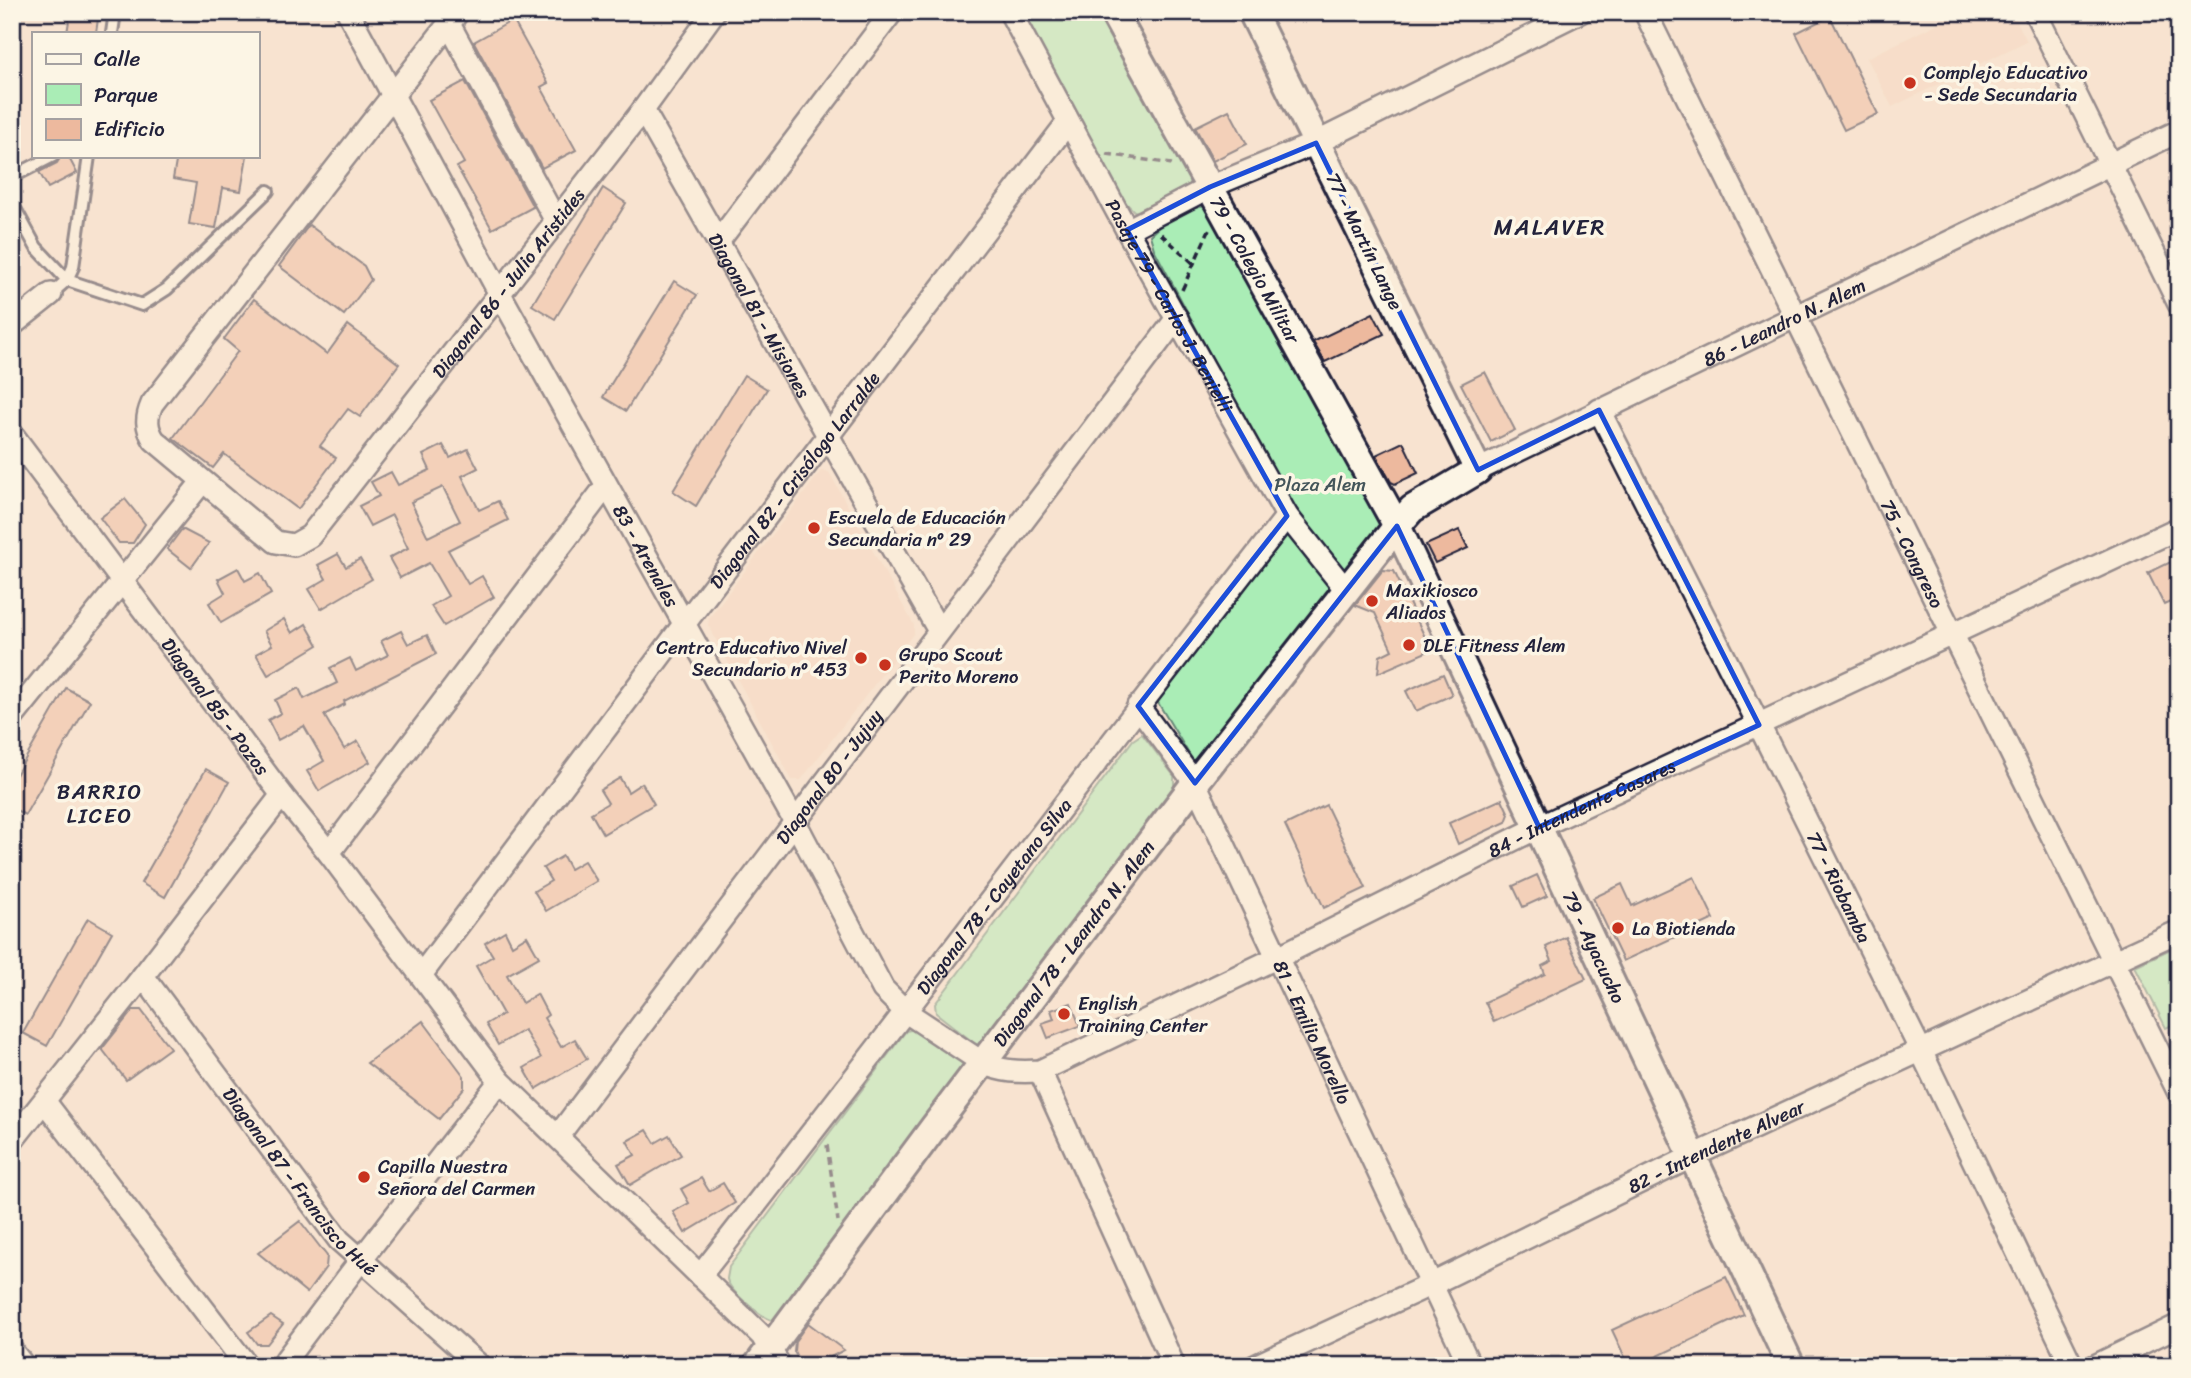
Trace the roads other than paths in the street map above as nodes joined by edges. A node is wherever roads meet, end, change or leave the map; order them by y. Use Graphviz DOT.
graph roads {
  1 [pos="115,12"];
  2 [pos="348,12"];
  3 [pos="715,12"];
  4 [pos="892,12"];
  5 [pos="1010,12"];
  6 [pos="1113,12"];
  7 [pos="1252,12"];
  8 [pos="1580,12"];
  9 [pos="1645,12"];
  10 [pos="2035,12"];
  11 [pos="453,18"];
  12 [pos="112,32"];
  13 [pos="393,97"];
  14 [pos="643,110"];
  15 [pos="1069,122"];
  16 [pos="2179,131"];
  17 [pos="1316,143"];
  18 [pos="49,158"];
  19 [pos="89,158"];
  20 [pos="2110,165"];
  21 [pos="12,177"];
  22 [pos="1210,187"];
  23 [pos="268,191"];
  24 [pos="12,203"];
  25 [pos="556,221"];
  26 [pos="1136,225"];
  27 [pos="718,242"];
  28 [pos="67,280"];
  29 [pos="51,294"];
  30 [pos="500,295"];
  31 [pos="2179,304"];
  32 [pos="1173,310"];
  33 [pos="1797,315"];
  34 [pos="12,325"];
  35 [pos="1599,410"];
  36 [pos="12,434"];
  37 [pos="827,437"];
  38 [pos="1478,470"];
  39 [pos="202,482"];
  40 [pos="606,486"];
  41 [pos="1287,516"];
  42 [pos="1397,526"];
  43 [pos="2179,528"];
  44 [pos="122,581"];
  45 [pos="1346,590"];
  46 [pos="685,624"];
  47 [pos="938,629"];
  48 [pos="1954,634"];
  49 [pos="1139,706"];
  50 [pos="12,718"];
  51 [pos="1759,724"];
  52 [pos="1195,783"];
  53 [pos="282,795"];
  54 [pos="795,822"];
  55 [pos="1539,827"];
  56 [pos="329,853"];
  57 [pos="2179,931"];
  58 [pos="1278,957"];
  59 [pos="2115,961"];
  60 [pos="421,975"];
  61 [pos="144,976"];
  62 [pos="906,1012"];
  63 [pos="1920,1049"];
  64 [pos="983,1063"];
  65 [pos="1040,1071"];
  66 [pos="500,1081"];
  67 [pos="2179,1093"];
  68 [pos="45,1102"];
  69 [pos="558,1136"];
  70 [pos="12,1141"];
  71 [pos="1693,1156"];
  72 [pos="360,1261"];
  73 [pos="700,1276"];
  74 [pos="1432,1284"];
  75 [pos="2179,1325"];
  76 [pos="12,1351"];
  77 [pos="769,1360"];
  78 [pos="24,1366"];
  79 [pos="247,1366"];
  80 [pos="282,1366"];
  81 [pos="480,1366"];
  82 [pos="1174,1366"];
  83 [pos="1255,1366"];
  84 [pos="1469,1366"];
  85 [pos="1791,1366"];
  86 [pos="2072,1366"];
  87 [pos="2095,1366"];
  1 -- 12 [label="lane"];
  2 -- 13 [label="street, 83 - Arenales"];
  3 -- 14 [label="street, Diagonal 86 - Julio Aristides"];
  4 -- 27 [label="street"];
  5 -- 15 [label="street, Pasaje 79 - Carlos J. Benielli"];
  6 -- 22 [label="street, 79 - Colegio Militar"];
  7 -- 17 [label="street, 77 - Martín Lange"];
  8 -- 17 [label="street"];
  9 -- 33 [label="street, 75 - Congreso"];
  10 -- 20 [label="street"];
  11 -- 13 [label="street"];
  11 -- 25 [label="street"];
  13 -- 30 [label="street, 83 - Arenales"];
  13 -- 39 [label="street"];
  14 -- 25 [label="street, Diagonal 86 - Julio Aristides"];
  14 -- 27 [label="street, Diagonal 81 - Misiones"];
  15 -- 26 [label="street, Pasaje 79 - Carlos J. Benielli"];
  15 -- 37 [label="street, Diagonal 82 - Crisólogo Larralde"];
  16 -- 20 [label="street, 86 - Leandro N. Alem"];
  17 -- 22 [label="street"];
  17 -- 38 [label="street, 77 - Martín Lange"];
  18 -- 21 [label="lane"];
  19 -- 28 [label="lane"];
  20 -- 31 [label="street"];
  20 -- 33 [label="street, 86 - Leandro N. Alem"];
  22 -- 26 [label="street"];
  22 -- 42 [label="street, 79 - Colegio Militar"];
  23 -- 28 [label="lane"];
  24 -- 28 [label="lane"];
  25 -- 30 [label="street, Diagonal 86 - Julio Aristides"];
  26 -- 32 [label="street, Pasaje 79 - Carlos J. Benielli"];
  27 -- 37 [label="street, Diagonal 81 - Misiones"];
  28 -- 29 [label="lane"];
  29 -- 34 [label="street"];
  30 -- 39 [label="street, Diagonal 86 - Julio Aristides"];
  30 -- 40 [label="street, 83 - Arenales"];
  32 -- 41 [label="street, Pasaje 79 - Carlos J. Benielli"];
  32 -- 47 [label="street, Diagonal 80 - Jujuy"];
  33 -- 35 [label="street, 86 - Leandro N. Alem"];
  33 -- 48 [label="street, 75 - Congreso"];
  35 -- 38 [label="street, 86 - Leandro N. Alem"];
  35 -- 51 [label="street, 77 - Riobamba"];
  36 -- 44 [label="street, Diagonal 85 - Pozos"];
  37 -- 46 [label="street, Diagonal 82 - Crisólogo Larralde"];
  37 -- 47 [label="street, Diagonal 81 - Misiones"];
  38 -- 42 [label="street, 86 - Leandro N. Alem"];
  39 -- 44 [label="street"];
  40 -- 46 [label="street, 83 - Arenales"];
  40 -- 56 [label="street"];
  41 -- 45 [label="street, Pasaje 79 - Carlos J. Benielli"];
  41 -- 49 [label="street, Diagonal 78 - Cayetano Silva"];
  42 -- 45 [label="street, Diagonal 78 - Leandro N. Alem"];
  42 -- 55 [label="street, 79 - Ayacucho"];
  43 -- 48 [label="street, 84 - Intendente Casares"];
  44 -- 50 [label="street"];
  44 -- 53 [label="street, Diagonal 85 - Pozos"];
  45 -- 52 [label="street, Diagonal 78 - Leandro N. Alem"];
  46 -- 54 [label="street, 83 - Arenales"];
  46 -- 60 [label="street, Diagonal 82 - Crisólogo Larralde"];
  47 -- 54 [label="street, Diagonal 80 - Jujuy"];
  48 -- 51 [label="street, 84 - Intendente Casares"];
  48 -- 59 [label="street, 75 - Congreso"];
  49 -- 52 [label="street, 81 - Emilio Morello"];
  49 -- 62 [label="street, Diagonal 78 - Cayetano Silva"];
  51 -- 55 [label="street, 84 - Intendente Casares"];
  51 -- 63 [label="street, 77 - Riobamba"];
  52 -- 58 [label="street, 81 - Emilio Morello"];
  52 -- 64 [label="street, Diagonal 78 - Leandro N. Alem"];
  53 -- 56 [label="street, Diagonal 85 - Pozos"];
  53 -- 61 [label="street"];
  54 -- 62 [label="street, 83 - Arenales"];
  54 -- 69 [label="street, Diagonal 80 - Jujuy"];
  55 -- 58 [label="street, 84 - Intendente Casares"];
  55 -- 71 [label="street, 79 - Ayacucho"];
  56 -- 60 [label="street, Diagonal 85 - Pozos"];
  57 -- 59 [label="street, 82 - Intendente Alvear"];
  58 -- 65 [label="street, 84 - Intendente Casares"];
  58 -- 74 [label="street, 81 - Emilio Morello"];
  59 -- 63 [label="street, 82 - Intendente Alvear"];
  59 -- 67 [label="street, 75 - Congreso"];
  60 -- 66 [label="street, Diagonal 85 - Pozos"];
  61 -- 68 [label="street"];
  61 -- 72 [label="street, Diagonal 87 - Francisco Hué"];
  62 -- 64 [label="street, 83 - Arenales"];
  62 -- 73 [label="street, Diagonal 78 - Cayetano Silva"];
  63 -- 71 [label="street, 82 - Intendente Alvear"];
  63 -- 86 [label="street, 77 - Riobamba"];
  64 -- 65 [label="street, 84 - Intendente Casares"];
  64 -- 77 [label="street, Diagonal 78 - Leandro N. Alem"];
  65 -- 82 [label="street"];
  66 -- 69 [label="street, Diagonal 85 - Pozos"];
  66 -- 72 [label="street"];
  68 -- 70 [label="street"];
  68 -- 79 [label="street"];
  69 -- 73 [label="street, Diagonal 85 - Pozos"];
  71 -- 74 [label="street, 82 - Intendente Alvear"];
  71 -- 85 [label="street, 79 - Ayacucho"];
  72 -- 80 [label="street"];
  72 -- 81 [label="street, Diagonal 87 - Francisco Hué"];
  73 -- 77 [label="street, Diagonal 85 - Pozos"];
  74 -- 83 [label="street, 82 - Intendente Alvear"];
  74 -- 84 [label="street, 81 - Emilio Morello"];
  75 -- 87 [label="street"];
  76 -- 78 [label="street"];
}
